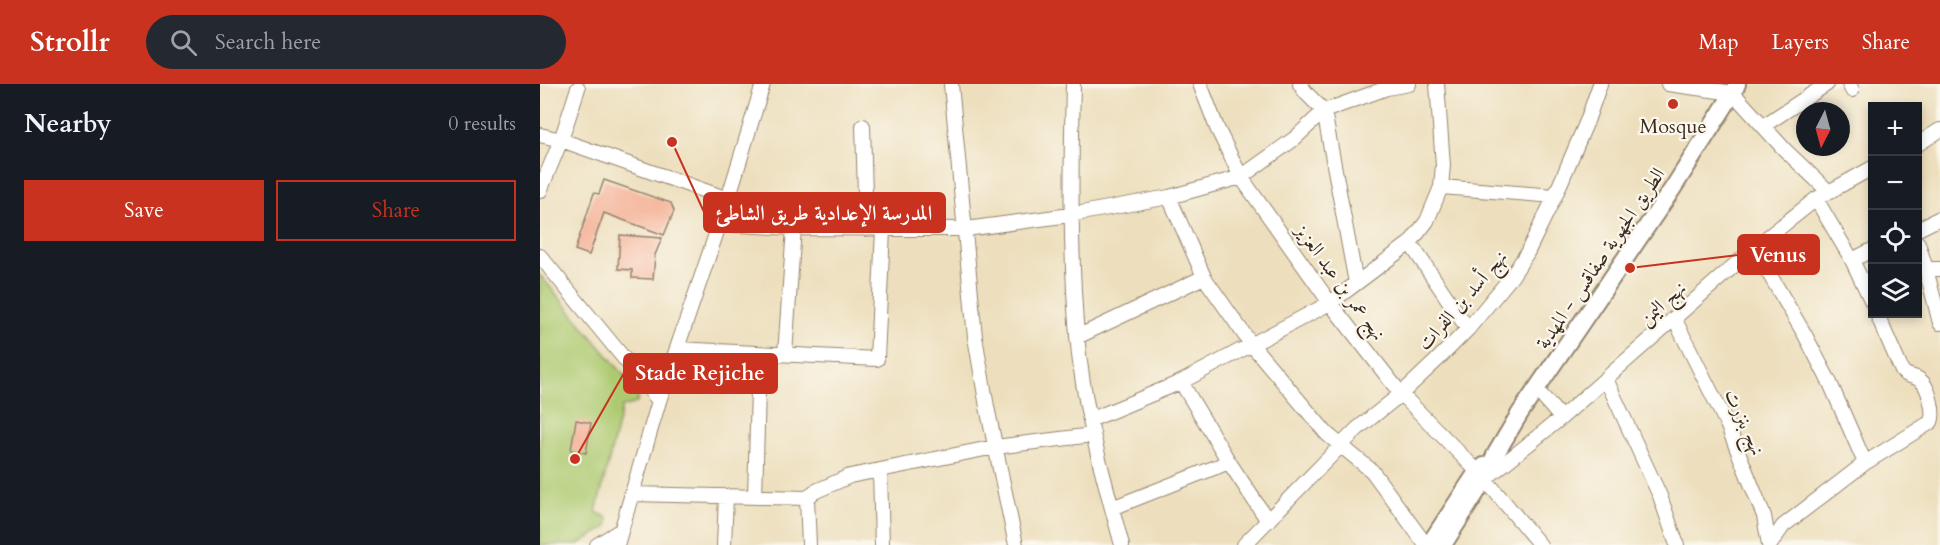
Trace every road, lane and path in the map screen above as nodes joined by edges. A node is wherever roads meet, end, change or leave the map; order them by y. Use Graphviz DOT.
graph roads {
  1 [pos="763,84"];
  2 [pos="951,84"];
  3 [pos="1073,84"];
  4 [pos="1200,84"];
  5 [pos="1300,84"];
  6 [pos="1409,84"];
  7 [pos="1437,84"];
  8 [pos="1600,84"];
  9 [pos="1668,84"];
  10 [pos="1827,84"];
  11 [pos="578,88"];
  12 [pos="1735,89"];
  13 [pos="1324,111"];
  14 [pos="863,126"];
  15 [pos="1763,126"];
  16 [pos="1940,130"];
  17 [pos="540,135"];
  18 [pos="561,140"];
  19 [pos="1922,141"];
  20 [pos="1868,170"];
  21 [pos="1241,177"];
  22 [pos="1441,187"];
  23 [pos="540,191"];
  24 [pos="1828,191"];
  25 [pos="1555,196"];
  26 [pos="1170,197"];
  27 [pos="728,199"];
  28 [pos="1816,199"];
  29 [pos="1070,215"];
  30 [pos="1940,218"];
  31 [pos="720,224"];
  32 [pos="1922,227"];
  33 [pos="794,228"];
  34 [pos="966,229"];
  35 [pos="866,230"];
  36 [pos="883,230"];
  37 [pos="1410,243"];
  38 [pos="1754,248"];
  39 [pos="1922,251"];
  40 [pos="1868,252"];
  41 [pos="540,256"];
  42 [pos="1852,260"];
  43 [pos="1933,269"];
  44 [pos="1204,277"];
  45 [pos="1356,283"];
  46 [pos="1868,294"];
  47 [pos="1330,303"];
  48 [pos="1939,316"];
  49 [pos="1674,318"];
  50 [pos="1879,318"];
  51 [pos="1468,329"];
  52 [pos="1077,337"];
  53 [pos="1251,344"];
  54 [pos="677,349"];
  55 [pos="759,353"];
  56 [pos="785,354"];
  57 [pos="1606,379"];
  58 [pos="1181,382"];
  59 [pos="1536,389"];
  60 [pos="1401,394"];
  61 [pos="658,400"];
  62 [pos="1936,416"];
  63 [pos="1561,418"];
  64 [pos="1090,420"];
  65 [pos="1512,425"];
  66 [pos="1093,435"];
  67 [pos="1532,442"];
  68 [pos="1342,446"];
  69 [pos="995,447"];
  70 [pos="1229,462"];
  71 [pos="1865,463"];
  72 [pos="880,470"];
  73 [pos="1481,476"];
  74 [pos="631,494"];
  75 [pos="726,496"];
  76 [pos="755,497"];
  77 [pos="807,498"];
  78 [pos="1112,508"];
  79 [pos="1268,521"];
  80 [pos="621,530"];
  81 [pos="597,545"];
  82 [pos="617,545"];
  83 [pos="724,545"];
  84 [pos="809,545"];
  85 [pos="882,545"];
  86 [pos="1016,545"];
  87 [pos="1122,545"];
  88 [pos="1244,545"];
  89 [pos="1428,545"];
  90 [pos="1443,545"];
  91 [pos="1540,545"];
  92 [pos="1677,545"];
  93 [pos="1769,545"];
  1 -- 27 [label="street"];
  2 -- 34 [label="street"];
  3 -- 29 [label="street"];
  4 -- 21 [label="street, نهج عمر بن عبد العزيز"];
  5 -- 13 [label="street"];
  6 -- 13 [label="street"];
  7 -- 22 [label="street"];
  8 -- 25 [label="street, نهج أسد بن الفرات"];
  9 -- 12 [label="street"];
  10 -- 15 [label="street"];
  11 -- 18 [label="street"];
  12 -- 15 [label="street"];
  12 -- 59 [label="main road, الطريق الجهوية صفاقس - المهدية"];
  13 -- 21 [label="street"];
  13 -- 45 [label="street"];
  14 -- 35 [label="street"];
  15 -- 24 [label="street"];
  16 -- 19 [label="street"];
  17 -- 18 [label="street"];
  18 -- 23 [label="street"];
  18 -- 27 [label="street"];
  20 -- 24 [label="street, نهج اليمن"];
  21 -- 26 [label="street"];
  21 -- 47 [label="street, نهج عمر بن عبد العزيز"];
  22 -- 25 [label="street"];
  22 -- 37 [label="street"];
  24 -- 28 [label="street, نهج اليمن"];
  25 -- 51 [label="street, نهج أسد بن الفرات"];
  26 -- 29 [label="street"];
  26 -- 44 [label="street"];
  27 -- 31 [label="street"];
  28 -- 38 [label="street, نهج اليمن"];
  28 -- 42 [label="street"];
  29 -- 34 [label="street"];
  29 -- 52 [label="street"];
  30 -- 32 [label="street"];
  31 -- 33 [label="street"];
  31 -- 54 [label="street"];
  33 -- 35 [label="street"];
  33 -- 56 [label="street"];
  34 -- 36 [label="street"];
  34 -- 69 [label="street"];
  35 -- 36 [label="street"];
  36 -- 56 [label="street"];
  37 -- 45 [label="street"];
  37 -- 51 [label="street"];
  38 -- 49 [label="street, نهج اليمن"];
  38 -- 71 [label="street"];
  39 -- 43 [label="street"];
  40 -- 42 [label="street"];
  41 -- 61 [label="street"];
  42 -- 46 [label="street"];
  43 -- 48 [label="street"];
  44 -- 52 [label="street"];
  44 -- 53 [label="street"];
  45 -- 47 [label="street"];
  47 -- 53 [label="street"];
  47 -- 60 [label="street, نهج عمر بن عبد العزيز"];
  49 -- 57 [label="street, نهج اليمن"];
  49 -- 93 [label="street, نهج بنزرت"];
  50 -- 62 [label="street"];
  51 -- 60 [label="street, نهج أسد بن الفرات"];
  52 -- 64 [label="street"];
  53 -- 58 [label="street"];
  53 -- 68 [label="street"];
  54 -- 55 [label="street"];
  54 -- 61 [label="street"];
  55 -- 56 [label="street"];
  55 -- 76 [label="street"];
  57 -- 63 [label="street, نهج اليمن"];
  57 -- 92 [label="street"];
  58 -- 64 [label="street"];
  58 -- 70 [label="street"];
  59 -- 63 [label="street"];
  59 -- 65 [label="main road, الطريق الجهوية صفاقس - المهدية"];
  60 -- 68 [label="street, نهج أسد بن الفرات"];
  60 -- 73 [label="street, نهج عمر بن عبد العزيز"];
  61 -- 74 [label="street"];
  62 -- 71 [label="street"];
  63 -- 67 [label="street, نهج اليمن"];
  64 -- 66 [label="street"];
  65 -- 67 [label="street"];
  65 -- 73 [label="main road, الطريق الجهوية صفاقس - المهدية"];
  66 -- 69 [label="street"];
  66 -- 78 [label="street"];
  67 -- 73 [label="street, نهج اليمن"];
  68 -- 79 [label="street, نهج أسد بن الفرات"];
  68 -- 89 [label="street"];
  69 -- 72 [label="street"];
  69 -- 86 [label="street"];
  70 -- 78 [label="street"];
  70 -- 79 [label="street"];
  71 -- 93 [label="street"];
  72 -- 77 [label="street"];
  72 -- 85 [label="street"];
  73 -- 89 [label="main road, الطريق الجهوية صفاقس - المهدية"];
  73 -- 90 [label="main road, الطريق الجهوية صفاقس - المهدية"];
  73 -- 91 [label="street, نهج عمر بن عبد العزيز"];
  74 -- 75 [label="street"];
  74 -- 80 [label="street"];
  75 -- 76 [label="street"];
  75 -- 83 [label="street"];
  76 -- 77 [label="street"];
  77 -- 84 [label="street"];
  78 -- 87 [label="street"];
  79 -- 88 [label="street, نهج أسد بن الفرات"];
  80 -- 81 [label="street"];
  80 -- 82 [label="street"];
}
